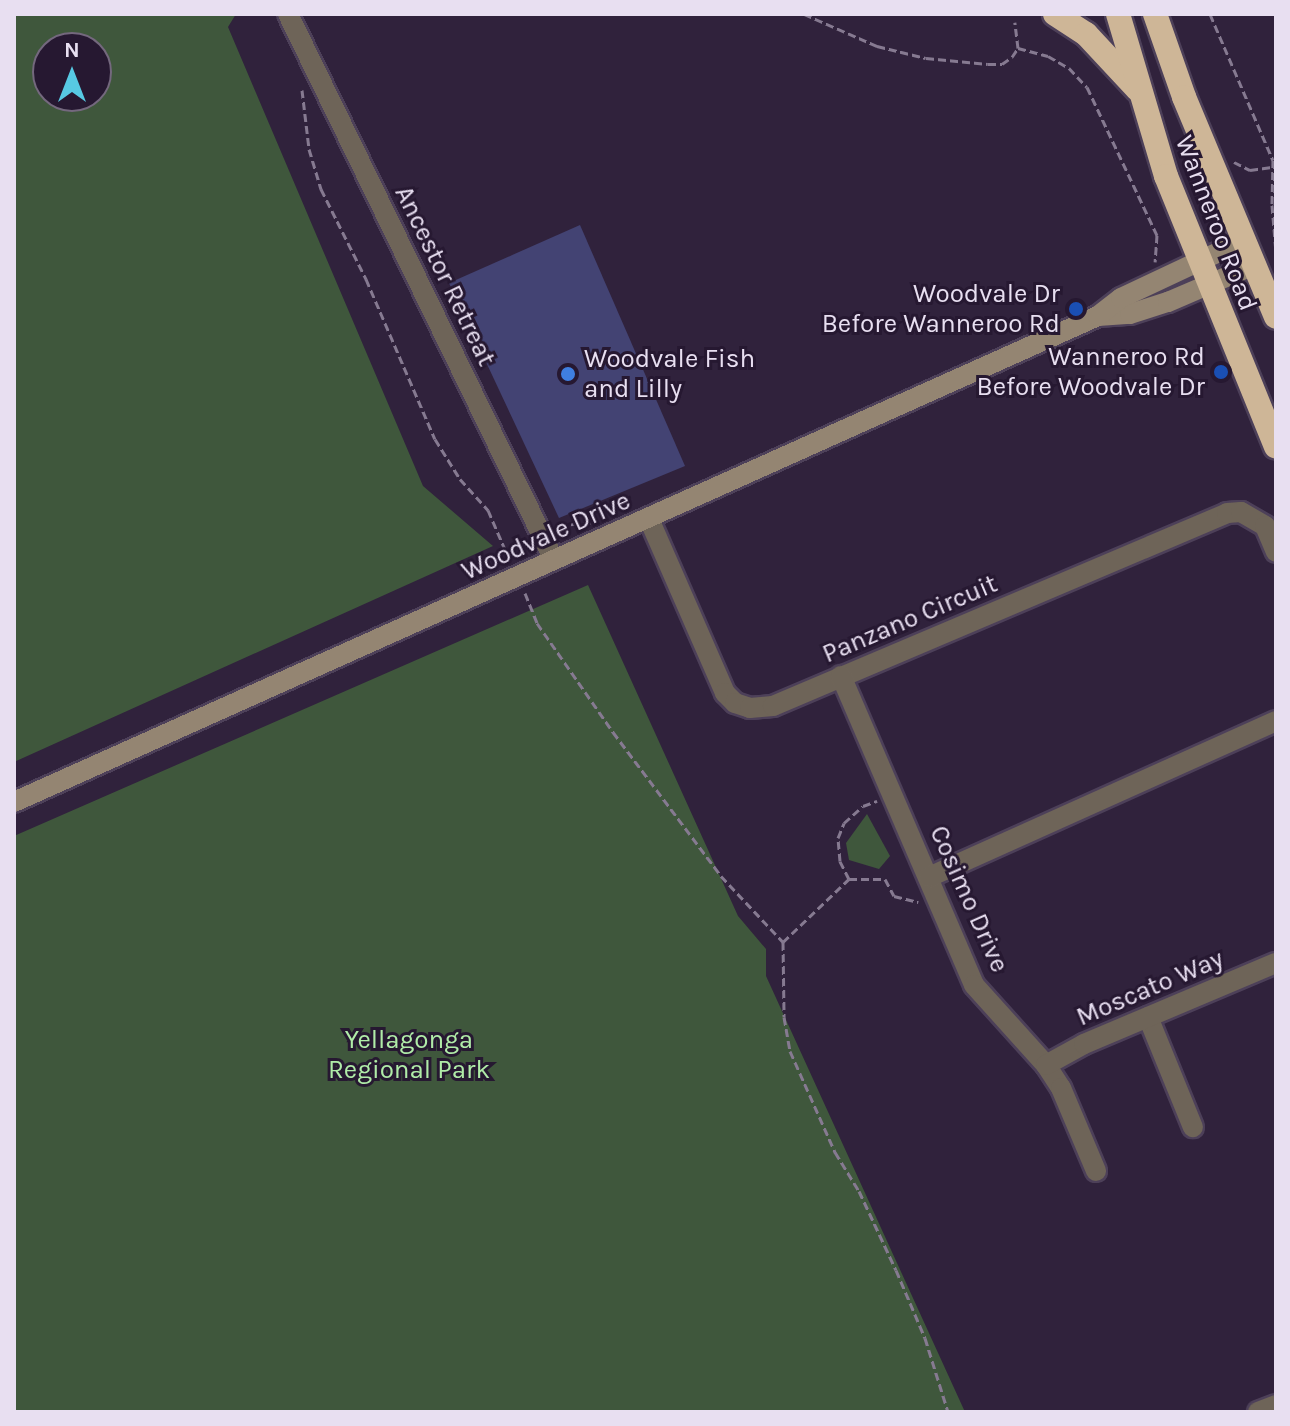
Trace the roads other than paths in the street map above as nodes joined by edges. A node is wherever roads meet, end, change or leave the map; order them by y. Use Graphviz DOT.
graph roads {
  1 [pos="288,14"];
  2 [pos="1055,14"];
  3 [pos="1118,14"];
  4 [pos="1155,14"];
  5 [pos="1139,92"];
  6 [pos="1244,240"];
  7 [pos="1198,261"];
  8 [pos="1254,265"];
  9 [pos="1208,286"];
  10 [pos="1098,316"];
  11 [pos="1276,317"];
  12 [pos="1276,447"];
  13 [pos="649,519"];
  14 [pos="1276,552"];
  15 [pos="554,560"];
  16 [pos="841,676"];
  17 [pos="1276,721"];
  18 [pos="14,802"];
  19 [pos="926,884"];
  20 [pos="1276,963"];
  21 [pos="1148,1017"];
  22 [pos="1046,1065"];
  23 [pos="1193,1127"];
  24 [pos="1096,1171"];
  25 [pos="1276,1405"];
  26 [pos="1258,1412"];
  1 -- 15 [label="street, Ancestor Retreat"];
  2 -- 5 [label="highway"];
  3 -- 5 [label="highway, Wanneroo Road"];
  4 -- 6 [label="highway, Wanneroo Road"];
  5 -- 7 [label="highway, Wanneroo Road"];
  6 -- 7 [label="street, Woodvale Drive"];
  6 -- 8 [label="highway, Wanneroo Road"];
  7 -- 9 [label="highway, Wanneroo Road"];
  7 -- 10 [label="street, Woodvale Drive"];
  8 -- 9 [label="street, Woodvale Drive"];
  8 -- 11 [label="highway, Wanneroo Road"];
  9 -- 10 [label="street, Woodvale Drive"];
  9 -- 12 [label="highway, Wanneroo Road"];
  10 -- 13 [label="street, Woodvale Drive"];
  13 -- 15 [label="street, Woodvale Drive"];
  13 -- 16 [label="street, Panzano Circuit"];
  14 -- 16 [label="street, Panzano Circuit"];
  15 -- 18 [label="street, Woodvale Drive"];
  16 -- 19 [label="street, Cosimo Drive"];
  17 -- 19 [label="street"];
  19 -- 22 [label="street, Cosimo Drive"];
  20 -- 21 [label="street, Moscato Way"];
  21 -- 22 [label="street, Moscato Way"];
  21 -- 23 [label="street"];
  22 -- 24 [label="street, Cosimo Drive"];
  25 -- 26 [label="street"];
}
